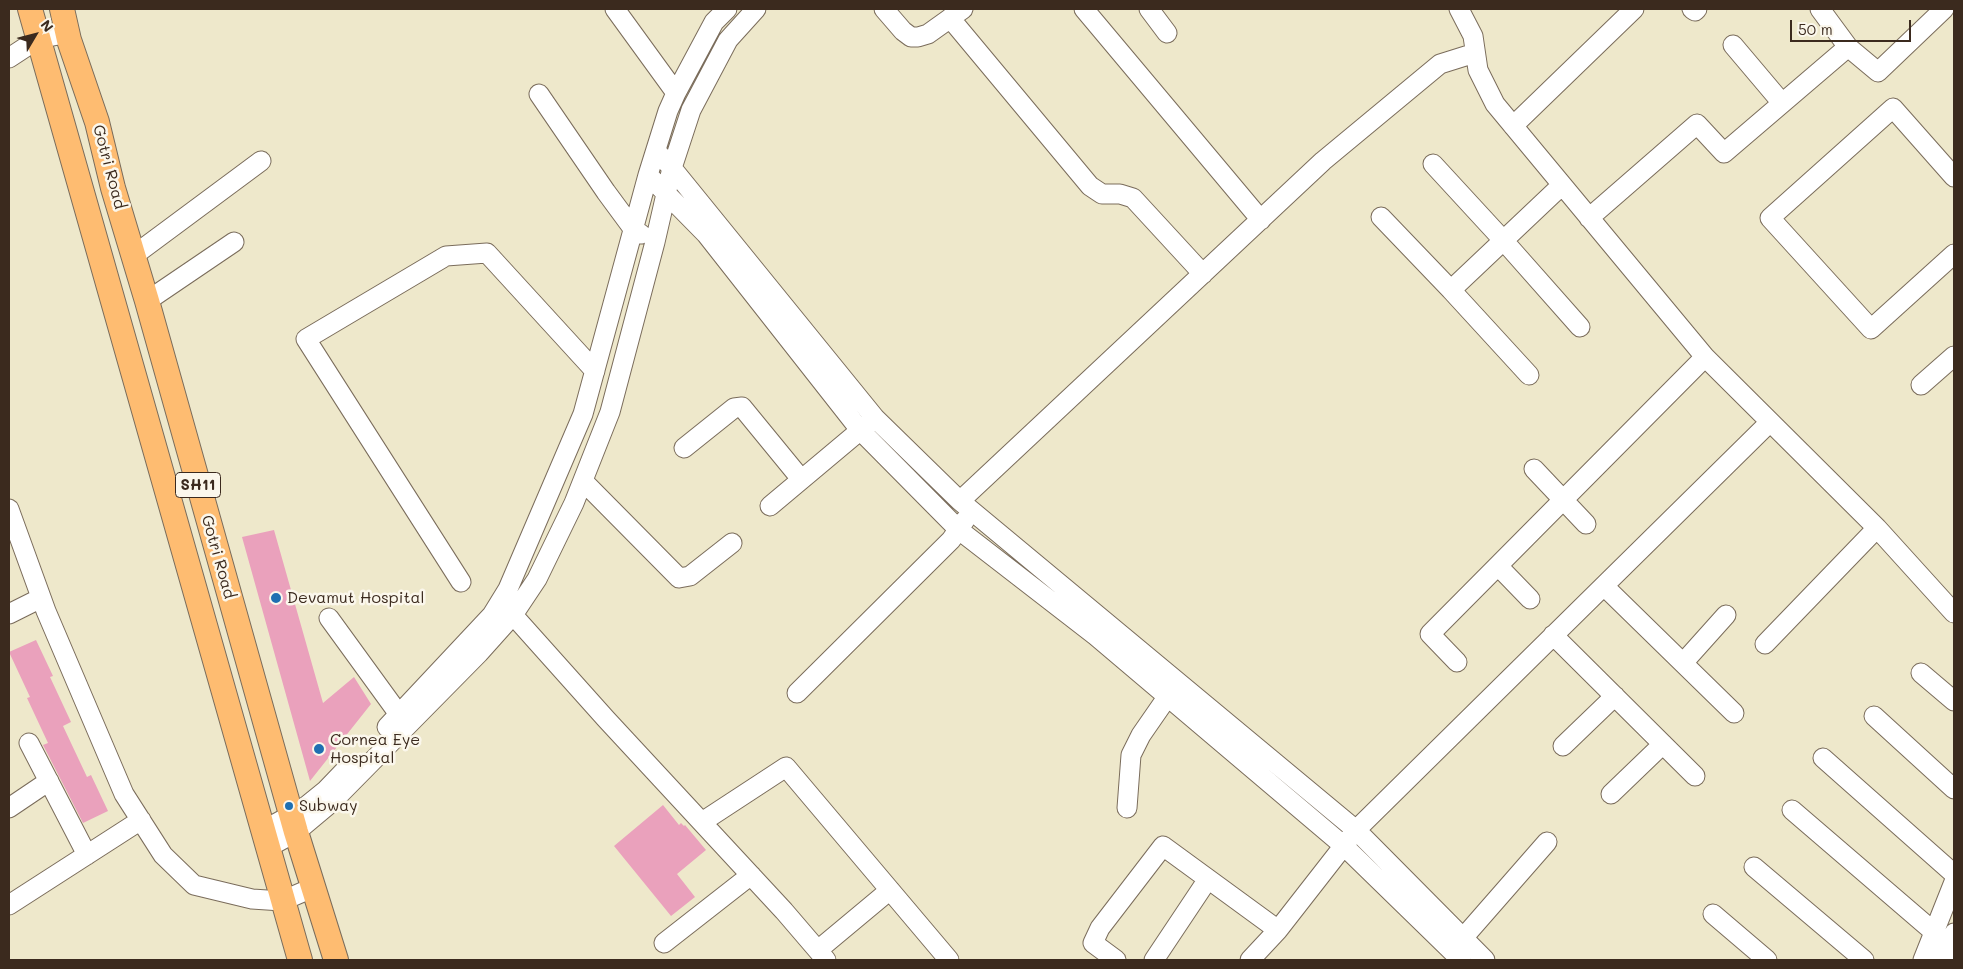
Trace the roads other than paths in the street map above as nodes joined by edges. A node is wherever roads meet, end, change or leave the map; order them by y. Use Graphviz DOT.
graph roads {
  1 [pos="30,9"];
  2 [pos="62,9"];
  3 [pos="614,9"];
  4 [pos="756,9"];
  5 [pos="884,9"];
  6 [pos="1084,9"];
  7 [pos="1149,9"];
  8 [pos="1458,9"];
  9 [pos="1634,9"];
  10 [pos="1692,9"];
  11 [pos="1697,9"];
  12 [pos="1820,9"];
  13 [pos="1944,9"];
  14 [pos="715,13"];
  15 [pos="956,14"];
  16 [pos="68,33"];
  17 [pos="1167,33"];
  18 [pos="38,39"];
  19 [pos="728,40"];
  20 [pos="1733,45"];
  21 [pos="1848,47"];
  22 [pos="1475,52"];
  23 [pos="9,58"];
  24 [pos="676,93"];
  25 [pos="539,94"];
  26 [pos="1782,103"];
  27 [pos="1513,126"];
  28 [pos="656,151"];
  29 [pos="261,161"];
  30 [pos="1433,164"];
  31 [pos="672,168"];
  32 [pos="648,175"];
  33 [pos="1954,177"];
  34 [pos="1562,184"];
  35 [pos="667,194"];
  36 [pos="1381,217"];
  37 [pos="1590,218"];
  38 [pos="1261,220"];
  39 [pos="634,230"];
  40 [pos="1503,240"];
  41 [pos="234,242"];
  42 [pos="655,242"];
  43 [pos="1954,254"];
  44 [pos="133,256"];
  45 [pos="1203,274"];
  46 [pos="1451,290"];
  47 [pos="147,301"];
  48 [pos="1580,327"];
  49 [pos="1954,356"];
  50 [pos="1705,357"];
  51 [pos="595,371"];
  52 [pos="1529,376"];
  53 [pos="1921,385"];
  54 [pos="875,418"];
  55 [pos="1770,422"];
  56 [pos="860,430"];
  57 [pos="684,448"];
  58 [pos="1534,469"];
  59 [pos="801,479"];
  60 [pos="583,481"];
  61 [pos="1564,500"];
  62 [pos="965,505"];
  63 [pos="770,506"];
  64 [pos="9,509"];
  65 [pos="1586,524"];
  66 [pos="1877,528"];
  67 [pos="959,530"];
  68 [pos="732,543"];
  69 [pos="1498,566"];
  70 [pos="224,580"];
  71 [pos="461,582"];
  72 [pos="1604,586"];
  73 [pos="194,591"];
  74 [pos="41,598"];
  75 [pos="1530,599"];
  76 [pos="1950,608"];
  77 [pos="9,614"];
  78 [pos="513,615"];
  79 [pos="1726,615"];
  80 [pos="329,618"];
  81 [pos="1553,635"];
  82 [pos="1765,644"];
  83 [pos="1457,662"];
  84 [pos="1684,663"];
  85 [pos="1921,673"];
  86 [pos="797,693"];
  87 [pos="1168,696"];
  88 [pos="1614,696"];
  89 [pos="1954,701"];
  90 [pos="1734,713"];
  91 [pos="1874,716"];
  92 [pos="403,721"];
  93 [pos="30,743"];
  94 [pos="1663,744"];
  95 [pos="1563,746"];
  96 [pos="1823,758"];
  97 [pos="1695,776"];
  98 [pos="49,781"];
  99 [pos="1954,789"];
  100 [pos="1611,794"];
  101 [pos="9,808"];
  102 [pos="1127,808"];
  103 [pos="1792,810"];
  104 [pos="141,820"];
  105 [pos="702,822"];
  106 [pos="293,824"];
  107 [pos="1356,830"];
  108 [pos="265,839"];
  109 [pos="1547,842"];
  110 [pos="1344,846"];
  111 [pos="87,855"];
  112 [pos="1754,867"];
  113 [pos="751,874"];
  114 [pos="1954,874"];
  115 [pos="1208,879"];
  116 [pos="1954,882"];
  117 [pos="312,888"];
  118 [pos="890,890"];
  119 [pos="282,901"];
  120 [pos="9,905"];
  121 [pos="1713,914"];
  122 [pos="1278,930"];
  123 [pos="1934,932"];
  124 [pos="1954,933"];
  125 [pos="1464,938"];
  126 [pos="664,944"];
  127 [pos="822,955"];
  128 [pos="300,960"];
  129 [pos="336,960"];
  130 [pos="949,960"];
  131 [pos="1116,960"];
  132 [pos="1154,960"];
  133 [pos="1250,960"];
  134 [pos="1461,960"];
  135 [pos="1486,960"];
  136 [pos="1767,960"];
  137 [pos="1864,960"];
  138 [pos="1922,960"];
  139 [pos="1943,960"];
  1 -- 18 [label="main road, Gotri Road / SH11"];
  2 -- 16 [label="main road, Gotri Road / SH11"];
  3 -- 24 [label="street"];
  4 -- 19 [label="street"];
  5 -- 15 [label="street"];
  6 -- 38 [label="street"];
  7 -- 17 [label="street"];
  8 -- 22 [label="street"];
  9 -- 27 [label="street"];
  10 -- 11 [label="street"];
  12 -- 21 [label="street"];
  13 -- 21 [label="street"];
  14 -- 19 [label="street"];
  14 -- 24 [label="street"];
  15 -- 45 [label="street"];
  16 -- 18 [label="street"];
  16 -- 44 [label="main road, Gotri Road / SH11"];
  18 -- 23 [label="street"];
  18 -- 73 [label="main road, Gotri Road / SH11"];
  19 -- 31 [label="street"];
  20 -- 26 [label="street"];
  21 -- 26 [label="street"];
  22 -- 27 [label="street"];
  22 -- 38 [label="street"];
  24 -- 28 [label="street"];
  25 -- 39 [label="street"];
  26 -- 37 [label="street"];
  27 -- 34 [label="street"];
  28 -- 31 [label="street"];
  28 -- 32 [label="street"];
  29 -- 44 [label="street"];
  30 -- 40 [label="street"];
  31 -- 35 [label="street"];
  31 -- 54 [label="street"];
  32 -- 35 [label="street"];
  32 -- 39 [label="street"];
  33 -- 43 [label="street"];
  34 -- 37 [label="street"];
  34 -- 40 [label="street"];
  35 -- 42 [label="street"];
  35 -- 56 [label="street"];
  36 -- 46 [label="street"];
  37 -- 50 [label="street"];
  38 -- 45 [label="street"];
  39 -- 42 [label="street"];
  39 -- 51 [label="street"];
  40 -- 46 [label="street"];
  40 -- 48 [label="street"];
  41 -- 47 [label="street"];
  42 -- 60 [label="street"];
  44 -- 47 [label="main road, Gotri Road / SH11"];
  45 -- 62 [label="street"];
  46 -- 52 [label="street"];
  47 -- 70 [label="main road, Gotri Road / SH11"];
  49 -- 53 [label="street"];
  50 -- 55 [label="street"];
  50 -- 61 [label="street"];
  51 -- 71 [label="street"];
  51 -- 92 [label="street"];
  54 -- 56 [label="street"];
  54 -- 62 [label="street"];
  55 -- 66 [label="street"];
  55 -- 72 [label="street"];
  56 -- 59 [label="street"];
  56 -- 67 [label="street"];
  57 -- 59 [label="street"];
  58 -- 61 [label="street"];
  59 -- 63 [label="street"];
  60 -- 68 [label="street"];
  60 -- 78 [label="street"];
  61 -- 65 [label="street"];
  61 -- 69 [label="street"];
  62 -- 67 [label="street"];
  62 -- 107 [label="street"];
  64 -- 74 [label="street"];
  66 -- 76 [label="street"];
  66 -- 82 [label="street"];
  67 -- 86 [label="street"];
  67 -- 87 [label="street"];
  69 -- 75 [label="street"];
  69 -- 83 [label="street"];
  70 -- 73 [label="main road"];
  70 -- 106 [label="main road, Gotri Road / SH11"];
  72 -- 81 [label="street"];
  72 -- 84 [label="street"];
  73 -- 108 [label="main road, Gotri Road / SH11"];
  74 -- 77 [label="street"];
  74 -- 104 [label="street"];
  78 -- 92 [label="street"];
  78 -- 105 [label="street"];
  79 -- 84 [label="street"];
  80 -- 92 [label="street"];
  81 -- 88 [label="street"];
  81 -- 107 [label="street"];
  84 -- 90 [label="street"];
  85 -- 89 [label="street"];
  87 -- 102 [label="street"];
  87 -- 110 [label="street"];
  88 -- 94 [label="street"];
  88 -- 95 [label="street"];
  91 -- 99 [label="street"];
  92 -- 106 [label="street"];
  93 -- 98 [label="street"];
  94 -- 97 [label="street"];
  94 -- 100 [label="street"];
  96 -- 114 [label="street"];
  98 -- 101 [label="street"];
  98 -- 111 [label="street"];
  103 -- 123 [label="street"];
  104 -- 111 [label="street"];
  104 -- 119 [label="street"];
  105 -- 113 [label="street"];
  105 -- 118 [label="street"];
  106 -- 108 [label="street"];
  106 -- 117 [label="main road, Gotri Road / SH11"];
  107 -- 110 [label="street"];
  107 -- 125 [label="street"];
  108 -- 119 [label="main road, Gotri Road / SH11"];
  109 -- 125 [label="street"];
  110 -- 122 [label="street"];
  110 -- 134 [label="street"];
  111 -- 120 [label="street"];
  112 -- 137 [label="street"];
  113 -- 126 [label="street"];
  113 -- 127 [label="street"];
  115 -- 122 [label="street"];
  115 -- 131 [label="street"];
  115 -- 132 [label="street"];
  116 -- 123 [label="street"];
  117 -- 119 [label="street"];
  117 -- 129 [label="main road, Gotri Road / SH11"];
  118 -- 127 [label="street"];
  118 -- 130 [label="street"];
  119 -- 128 [label="main road, Gotri Road / SH11"];
  121 -- 136 [label="street"];
  122 -- 133 [label="street"];
  123 -- 138 [label="street"];
  124 -- 139 [label="street"];
  125 -- 135 [label="street"];
}
